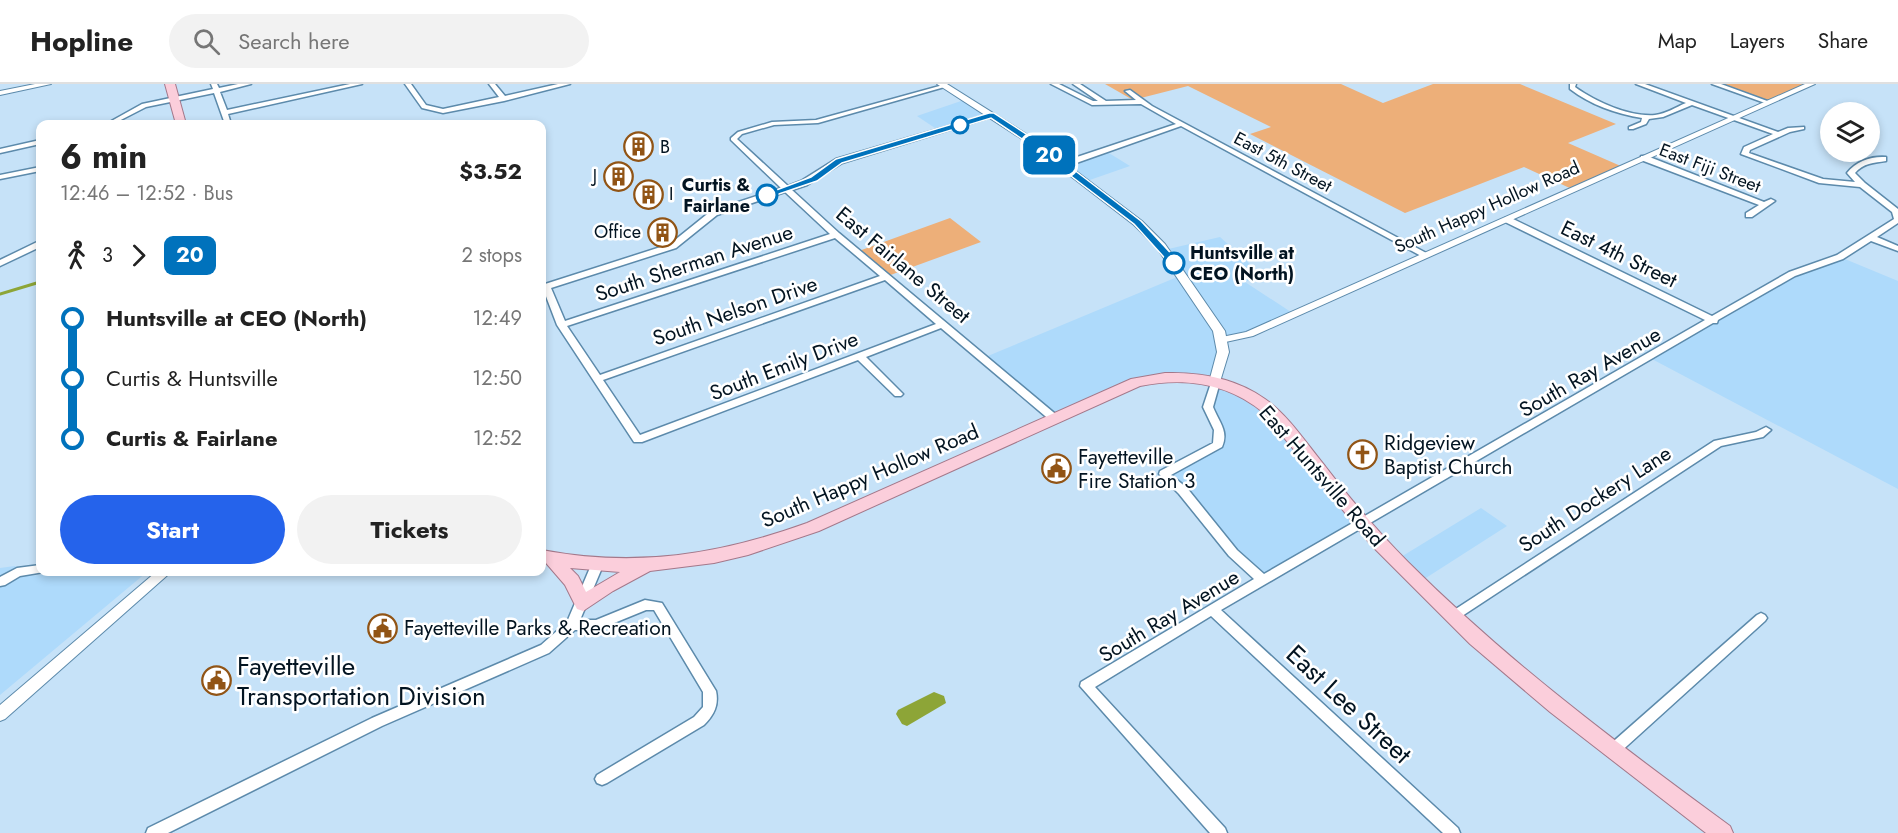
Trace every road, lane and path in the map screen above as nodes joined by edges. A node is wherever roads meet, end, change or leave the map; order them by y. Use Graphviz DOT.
graph roads {
  1 [pos="47,84"];
  2 [pos="170,84"];
  3 [pos="248,84"];
  4 [pos="359,84"];
  5 [pos="408,84"];
  6 [pos="492,84"];
  7 [pos="567,84"];
  8 [pos="1054,84"];
  9 [pos="1076,84"];
  10 [pos="1573,84"];
  11 [pos="1639,84"];
  12 [pos="1646,84"];
  13 [pos="1715,84"];
  14 [pos="1811,84"];
  15 [pos="350,85"];
  16 [pos="943,85"];
  17 [pos="215,87"];
  18 [pos="1128,91"];
  19 [pos="0,93"];
  20 [pos="174,99"];
  21 [pos="504,99"];
  22 [pos="1105,102"];
  23 [pos="1140,102"];
  24 [pos="1767,102"];
  25 [pos="1692,103"];
  26 [pos="224,113"];
  27 [pos="992,115"];
  28 [pos="1646,117"];
  29 [pos="1733,118"];
  30 [pos="115,120"];
  31 [pos="179,120"];
  32 [pos="227,120"];
  33 [pos="1181,124"];
  34 [pos="1631,128"];
  35 [pos="1802,128"];
  36 [pos="1778,134"];
  37 [pos="36,143"];
  38 [pos="0,151"];
  39 [pos="1644,158"];
  40 [pos="1883,159"];
  41 [pos="1062,165"];
  42 [pos="36,170"];
  43 [pos="0,177"];
  44 [pos="1862,185"];
  45 [pos="786,189"];
  46 [pos="1749,215"];
  47 [pos="1508,220"];
  48 [pos="836,235"];
  49 [pos="1870,238"];
  50 [pos="36,246"];
  51 [pos="1898,249"];
  52 [pos="1426,255"];
  53 [pos="0,262"];
  54 [pos="886,277"];
  55 [pos="546,286"];
  56 [pos="546,289"];
  57 [pos="1714,321"];
  58 [pos="943,324"];
  59 [pos="562,325"];
  60 [pos="1221,340"];
  61 [pos="860,357"];
  62 [pos="597,379"];
  63 [pos="1215,381"];
  64 [pos="898,394"];
  65 [pos="1055,419"];
  66 [pos="1766,430"];
  67 [pos="1362,524"];
  68 [pos="547,557"];
  69 [pos="598,563"];
  70 [pos="647,564"];
  71 [pos="36,569"];
  72 [pos="159,576"];
  73 [pos="1263,580"];
  74 [pos="1,582"];
  75 [pos="582,604"];
  76 [pos="1212,609"];
  77 [pos="1452,617"];
  78 [pos="1761,618"];
  79 [pos="572,625"];
  80 [pos="0,714"];
  81 [pos="1612,751"];
  82 [pos="602,779"];
  83 [pos="153,833"];
  84 [pos="1220,833"];
  85 [pos="1453,833"];
  86 [pos="1723,833"];
  1 -- 19 [label="street"];
  2 -- 20 [label="main road"];
  3 -- 17 [label="street"];
  4 -- 15 [label="street"];
  5 -- 21 [label="street"];
  6 -- 21 [label="street"];
  7 -- 21 [label="street"];
  8 -- 22 [label="street"];
  9 -- 22 [label="street"];
  10 -- 28 [label="street"];
  11 -- 25 [label="street"];
  12 -- 25 [label="street"];
  13 -- 24 [label="street"];
  14 -- 24 [label="street, South Happy Hollow Road"];
  15 -- 26 [label="street"];
  16 -- 27 [label="main road"];
  16 -- 45 [label="street, East Fairlane Street"];
  17 -- 20 [label="street"];
  17 -- 26 [label="street"];
  18 -- 23 [label="street, East 5th Street"];
  20 -- 30 [label="street"];
  20 -- 31 [label="main road"];
  22 -- 23 [label="street"];
  23 -- 33 [label="street, East 5th Street"];
  24 -- 29 [label="street, South Happy Hollow Road"];
  25 -- 28 [label="street"];
  25 -- 29 [label="street"];
  26 -- 32 [label="street"];
  27 -- 41 [label="main road"];
  27 -- 45 [label="street"];
  28 -- 34 [label="street"];
  29 -- 36 [label="street"];
  29 -- 39 [label="street, South Happy Hollow Road"];
  33 -- 41 [label="street"];
  33 -- 52 [label="street, East 5th Street"];
  35 -- 36 [label="street"];
  36 -- 44 [label="street"];
  37 -- 38 [label="street"];
  39 -- 46 [label="street, East Fiji Street"];
  39 -- 47 [label="street, South Happy Hollow Road"];
  40 -- 44 [label="street"];
  41 -- 60 [label="main road"];
  42 -- 43 [label="street"];
  44 -- 49 [label="street, South Ray Avenue"];
  45 -- 48 [label="street, East Fairlane Street"];
  45 -- 55 [label="street"];
  47 -- 52 [label="street, South Happy Hollow Road"];
  47 -- 57 [label="street, East 4th Street"];
  48 -- 54 [label="street, East Fairlane Street"];
  48 -- 59 [label="street, South Sherman Avenue"];
  49 -- 51 [label="street"];
  49 -- 57 [label="street, South Ray Avenue"];
  50 -- 53 [label="street"];
  52 -- 60 [label="street, South Happy Hollow Road"];
  54 -- 58 [label="street, East Fairlane Street"];
  54 -- 62 [label="street, South Nelson Drive"];
  56 -- 59 [label="street"];
  57 -- 67 [label="street, South Ray Avenue"];
  58 -- 61 [label="street, South Emily Drive"];
  58 -- 65 [label="street, East Fairlane Street"];
  59 -- 62 [label="street"];
  60 -- 63 [label="main road"];
  61 -- 62 [label="street, South Emily Drive"];
  61 -- 64 [label="street"];
  63 -- 65 [label="main road, South Happy Hollow Road"];
  63 -- 67 [label="main road, East Huntsville Road"];
  63 -- 73 [label="street"];
  65 -- 70 [label="main road, South Happy Hollow Road"];
  66 -- 77 [label="street, South Dockery Lane"];
  67 -- 73 [label="street, South Ray Avenue"];
  67 -- 77 [label="main road, East Huntsville Road"];
  68 -- 69 [label="main road, South Happy Hollow Road"];
  68 -- 75 [label="main road"];
  69 -- 70 [label="main road, South Happy Hollow Road"];
  69 -- 75 [label="street"];
  70 -- 75 [label="main road"];
  71 -- 74 [label="street"];
  72 -- 80 [label="street"];
  73 -- 76 [label="street, South Ray Avenue"];
  75 -- 79 [label="street"];
  76 -- 84 [label="street, South Ray Avenue"];
  76 -- 85 [label="street, East Lee Street"];
  77 -- 81 [label="main road, East Huntsville Road"];
  78 -- 81 [label="street"];
  79 -- 82 [label="street"];
  79 -- 83 [label="street"];
  81 -- 86 [label="main road, East Huntsville Road"];
}
